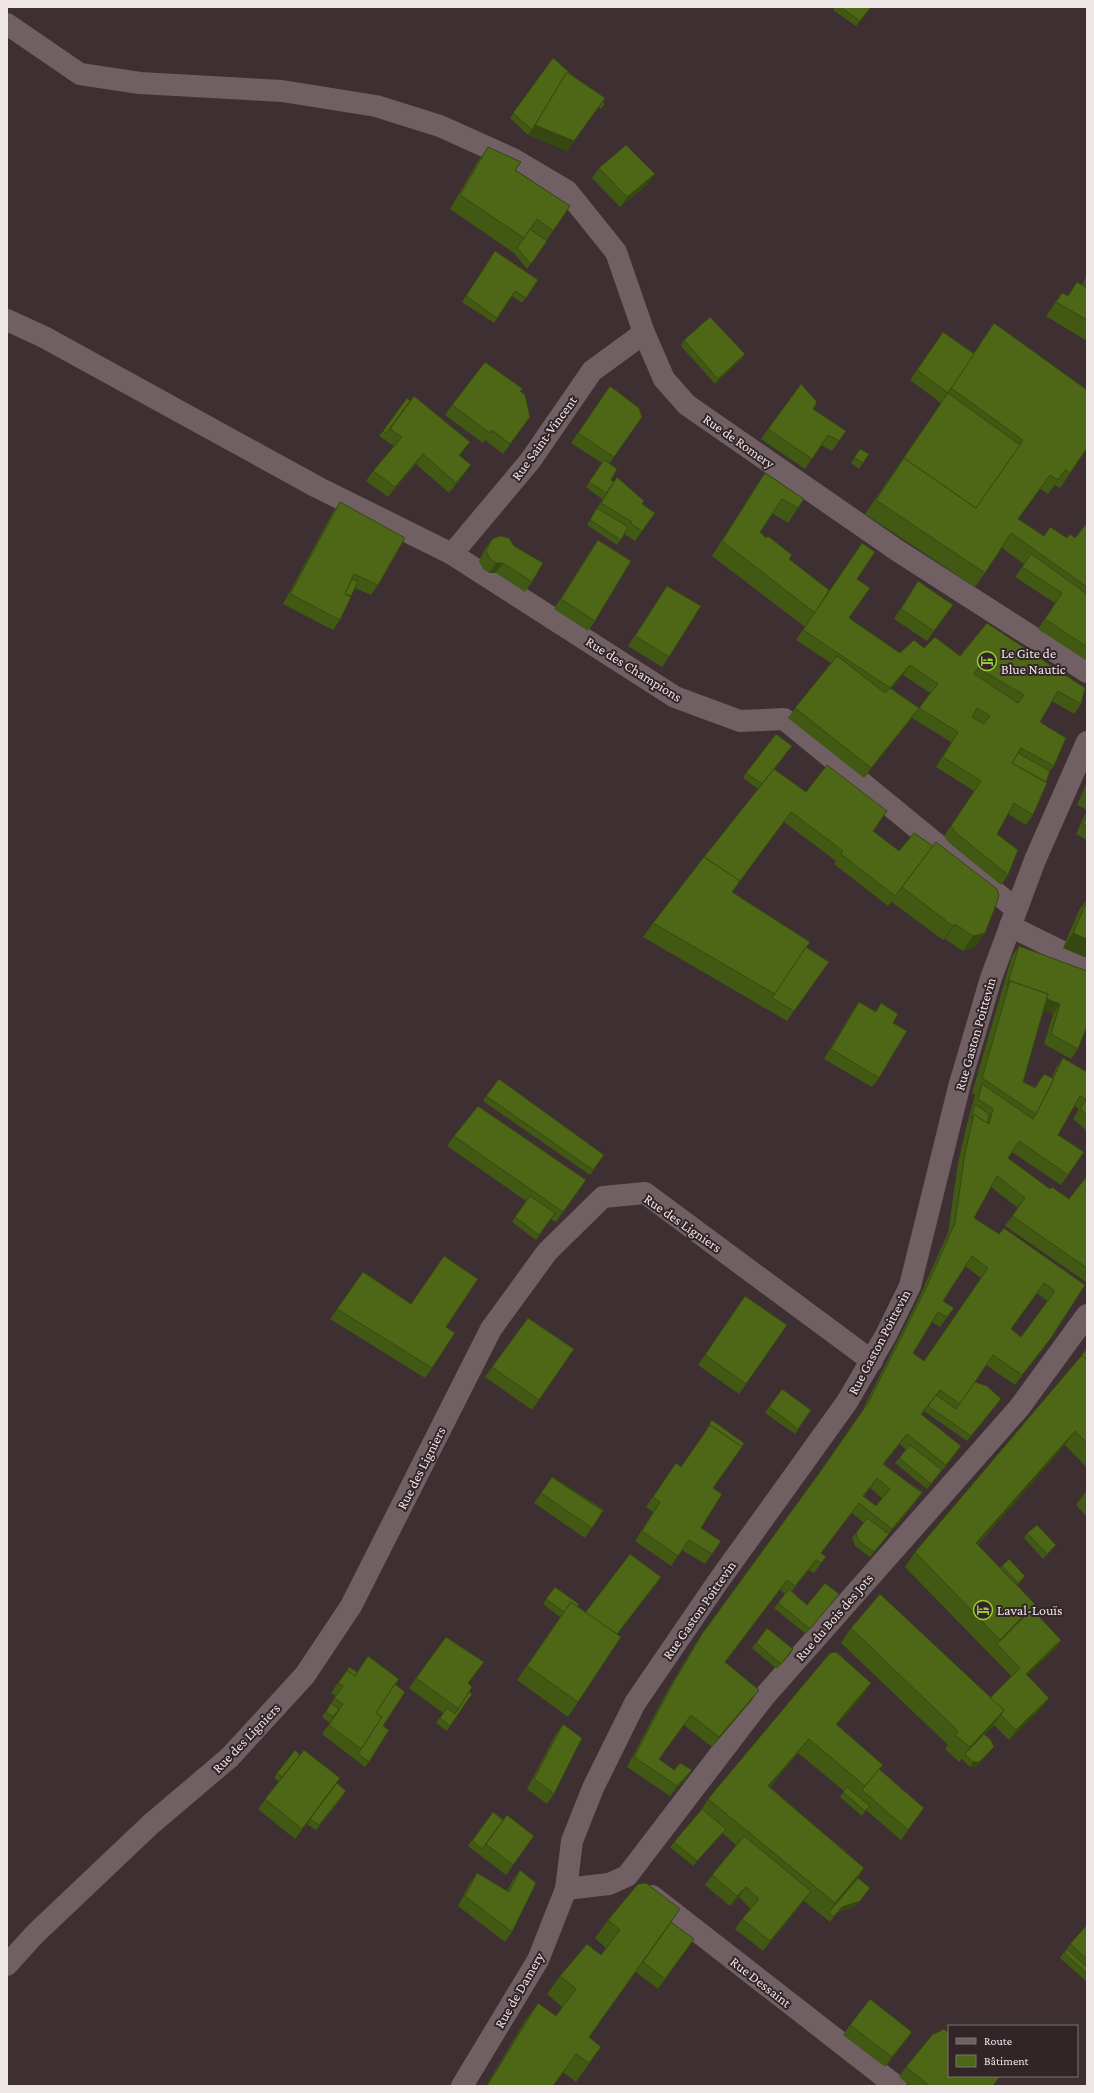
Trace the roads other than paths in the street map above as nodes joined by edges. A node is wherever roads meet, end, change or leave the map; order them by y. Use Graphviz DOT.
graph roads {
  1 [pos="7,24"];
  2 [pos="7,320"];
  3 [pos="644,333"];
  4 [pos="452,554"];
  5 [pos="1087,672"];
  6 [pos="1087,742"];
  7 [pos="1013,917"];
  8 [pos="1087,964"];
  9 [pos="1087,1315"];
  10 [pos="872,1361"];
  11 [pos="627,1876"];
  12 [pos="566,1889"];
  13 [pos="7,1965"];
  14 [pos="462,2086"];
  15 [pos="896,2086"];
  1 -- 3 [label="street, Rue de Romery"];
  2 -- 4 [label="street, Rue des Champions"];
  3 -- 4 [label="street, Rue Saint-Vincent"];
  3 -- 5 [label="street, Rue de Romery"];
  4 -- 7 [label="street, Rue des Champions"];
  6 -- 7 [label="street, Rue Gaston Poittevin"];
  7 -- 8 [label="street, Rue des Champions"];
  7 -- 10 [label="street, Rue Gaston Poittevin"];
  9 -- 11 [label="street, Rue du Bois des Jots"];
  10 -- 12 [label="street, Rue Gaston Poittevin"];
  10 -- 13 [label="street, Rue des Ligniers"];
  11 -- 12 [label="street, Rue du Bois des Jots"];
  11 -- 15 [label="street, Rue Dessaint"];
  12 -- 14 [label="street, Rue de Damery"];
}
